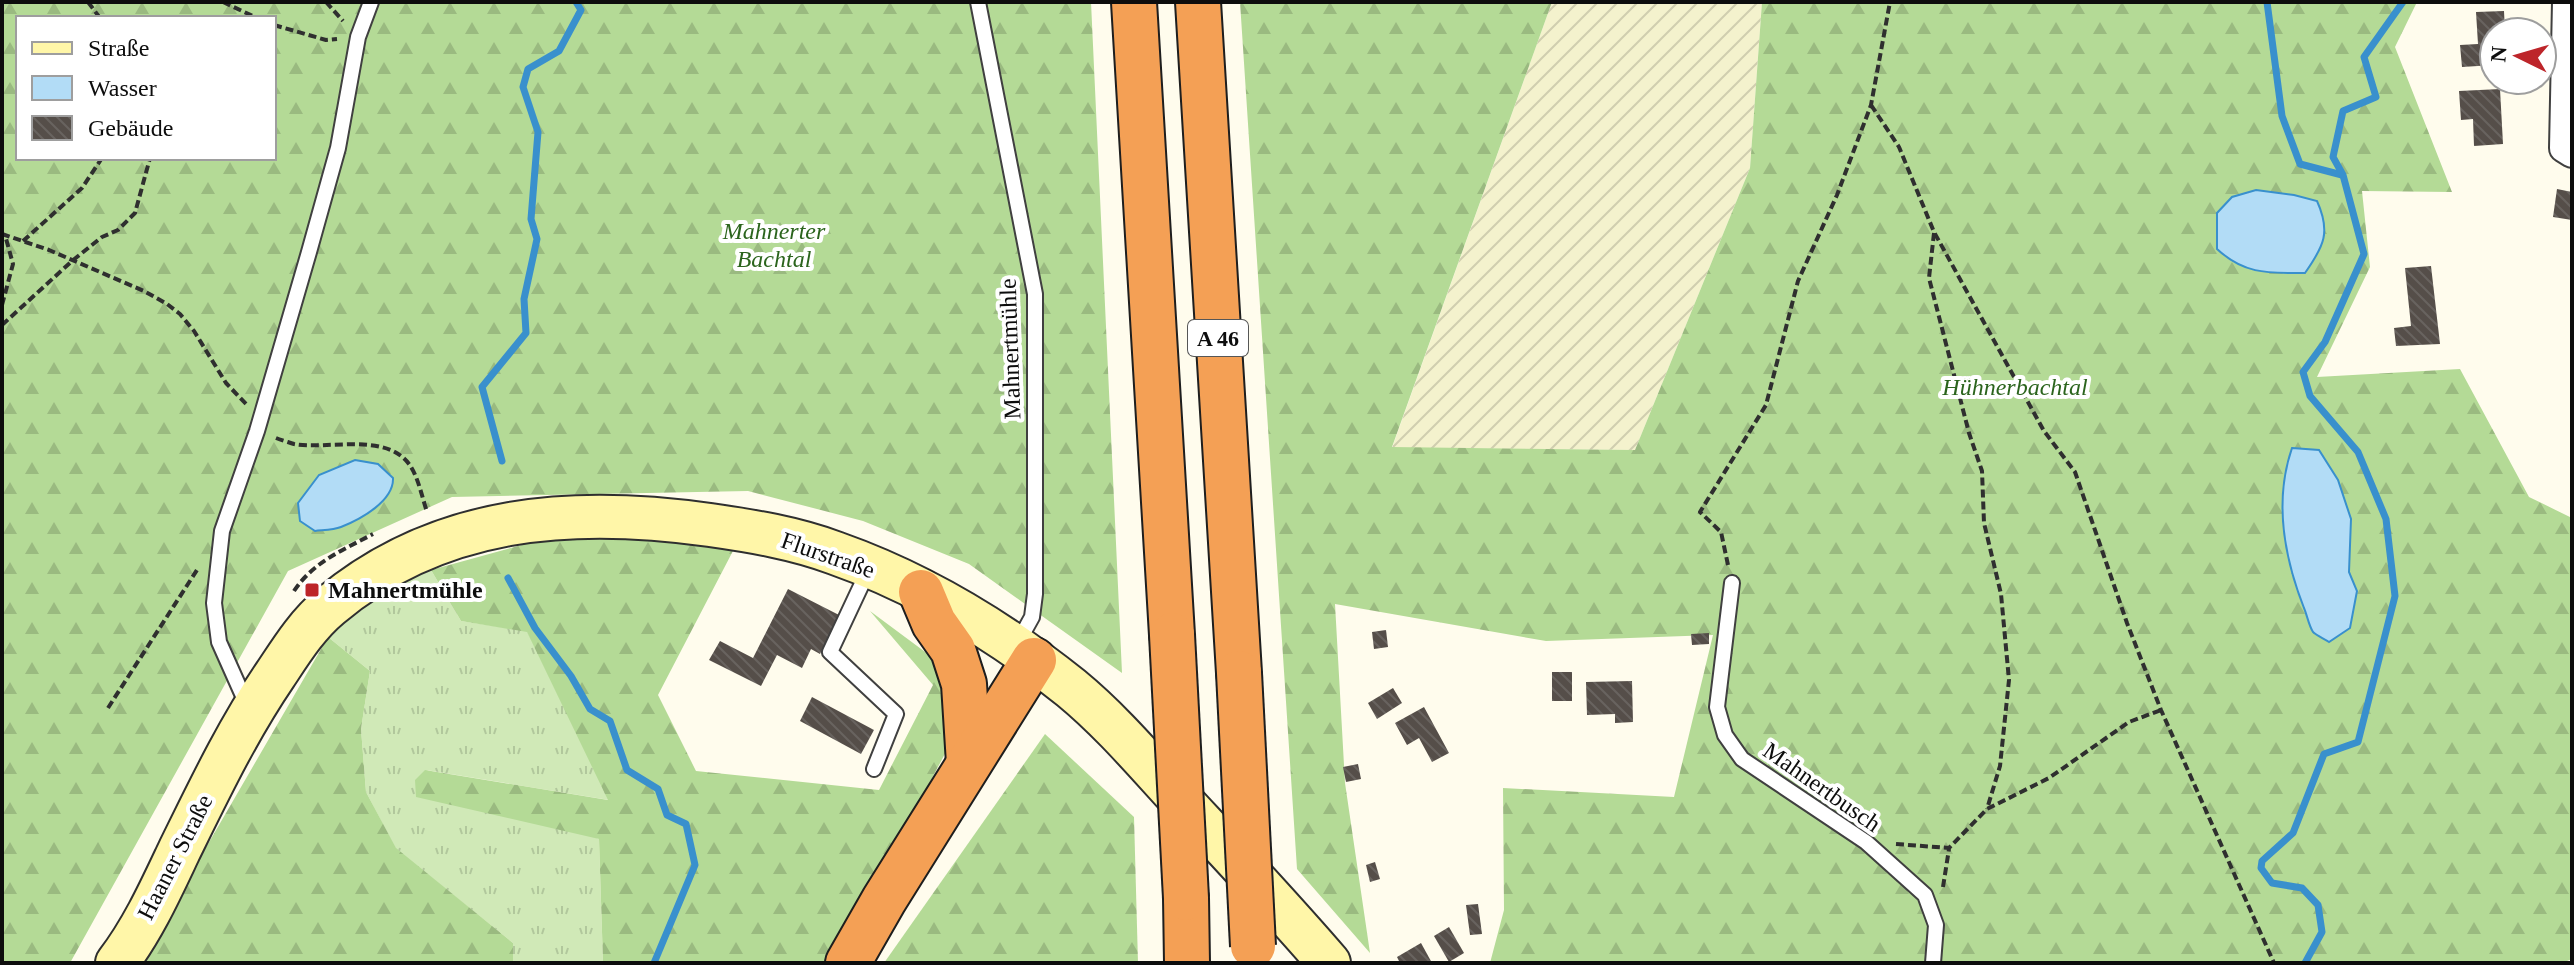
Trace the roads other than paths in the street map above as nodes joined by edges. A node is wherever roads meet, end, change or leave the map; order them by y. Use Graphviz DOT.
graph roads {
  1 [pos="371,2"];
  2 [pos="978,2"];
  3 [pos="1134,2"];
  4 [pos="1198,2"];
  5 [pos="2567,2"];
  6 [pos="2572,153"];
  7 [pos="870,566"];
  8 [pos="1732,583"];
  9 [pos="921,592"];
  10 [pos="1024,653"];
  11 [pos="250,711"];
  12 [pos="229,749"];
  13 [pos="969,763"];
  14 [pos="874,769"];
  15 [pos="1253,954"];
  16 [pos="117,963"];
  17 [pos="848,963"];
  18 [pos="1187,963"];
  19 [pos="1329,963"];
  20 [pos="1933,963"];
  1 -- 11 [label="lane"];
  2 -- 10 [label="lane, Mahnertmühle"];
  3 -- 18 [label="highway, A 46, bridge"];
  4 -- 15 [label="highway, A 46, bridge"];
  5 -- 6 [label="street"];
  7 -- 9 [label="main road, Flurstraße"];
  7 -- 11 [label="main road, Flurstraße"];
  7 -- 14 [label="lane"];
  8 -- 20 [label="lane, Mahnertbusch"];
  9 -- 10 [label="main road, Flurstraße"];
  9 -- 13 [label="highway"];
  10 -- 13 [label="highway"];
  10 -- 19 [label="main road, Flurstraße"];
  11 -- 12 [label="main road, Flurstraße"];
  12 -- 16 [label="main road, Haaner Straße"];
  13 -- 17 [label="highway"];
}
